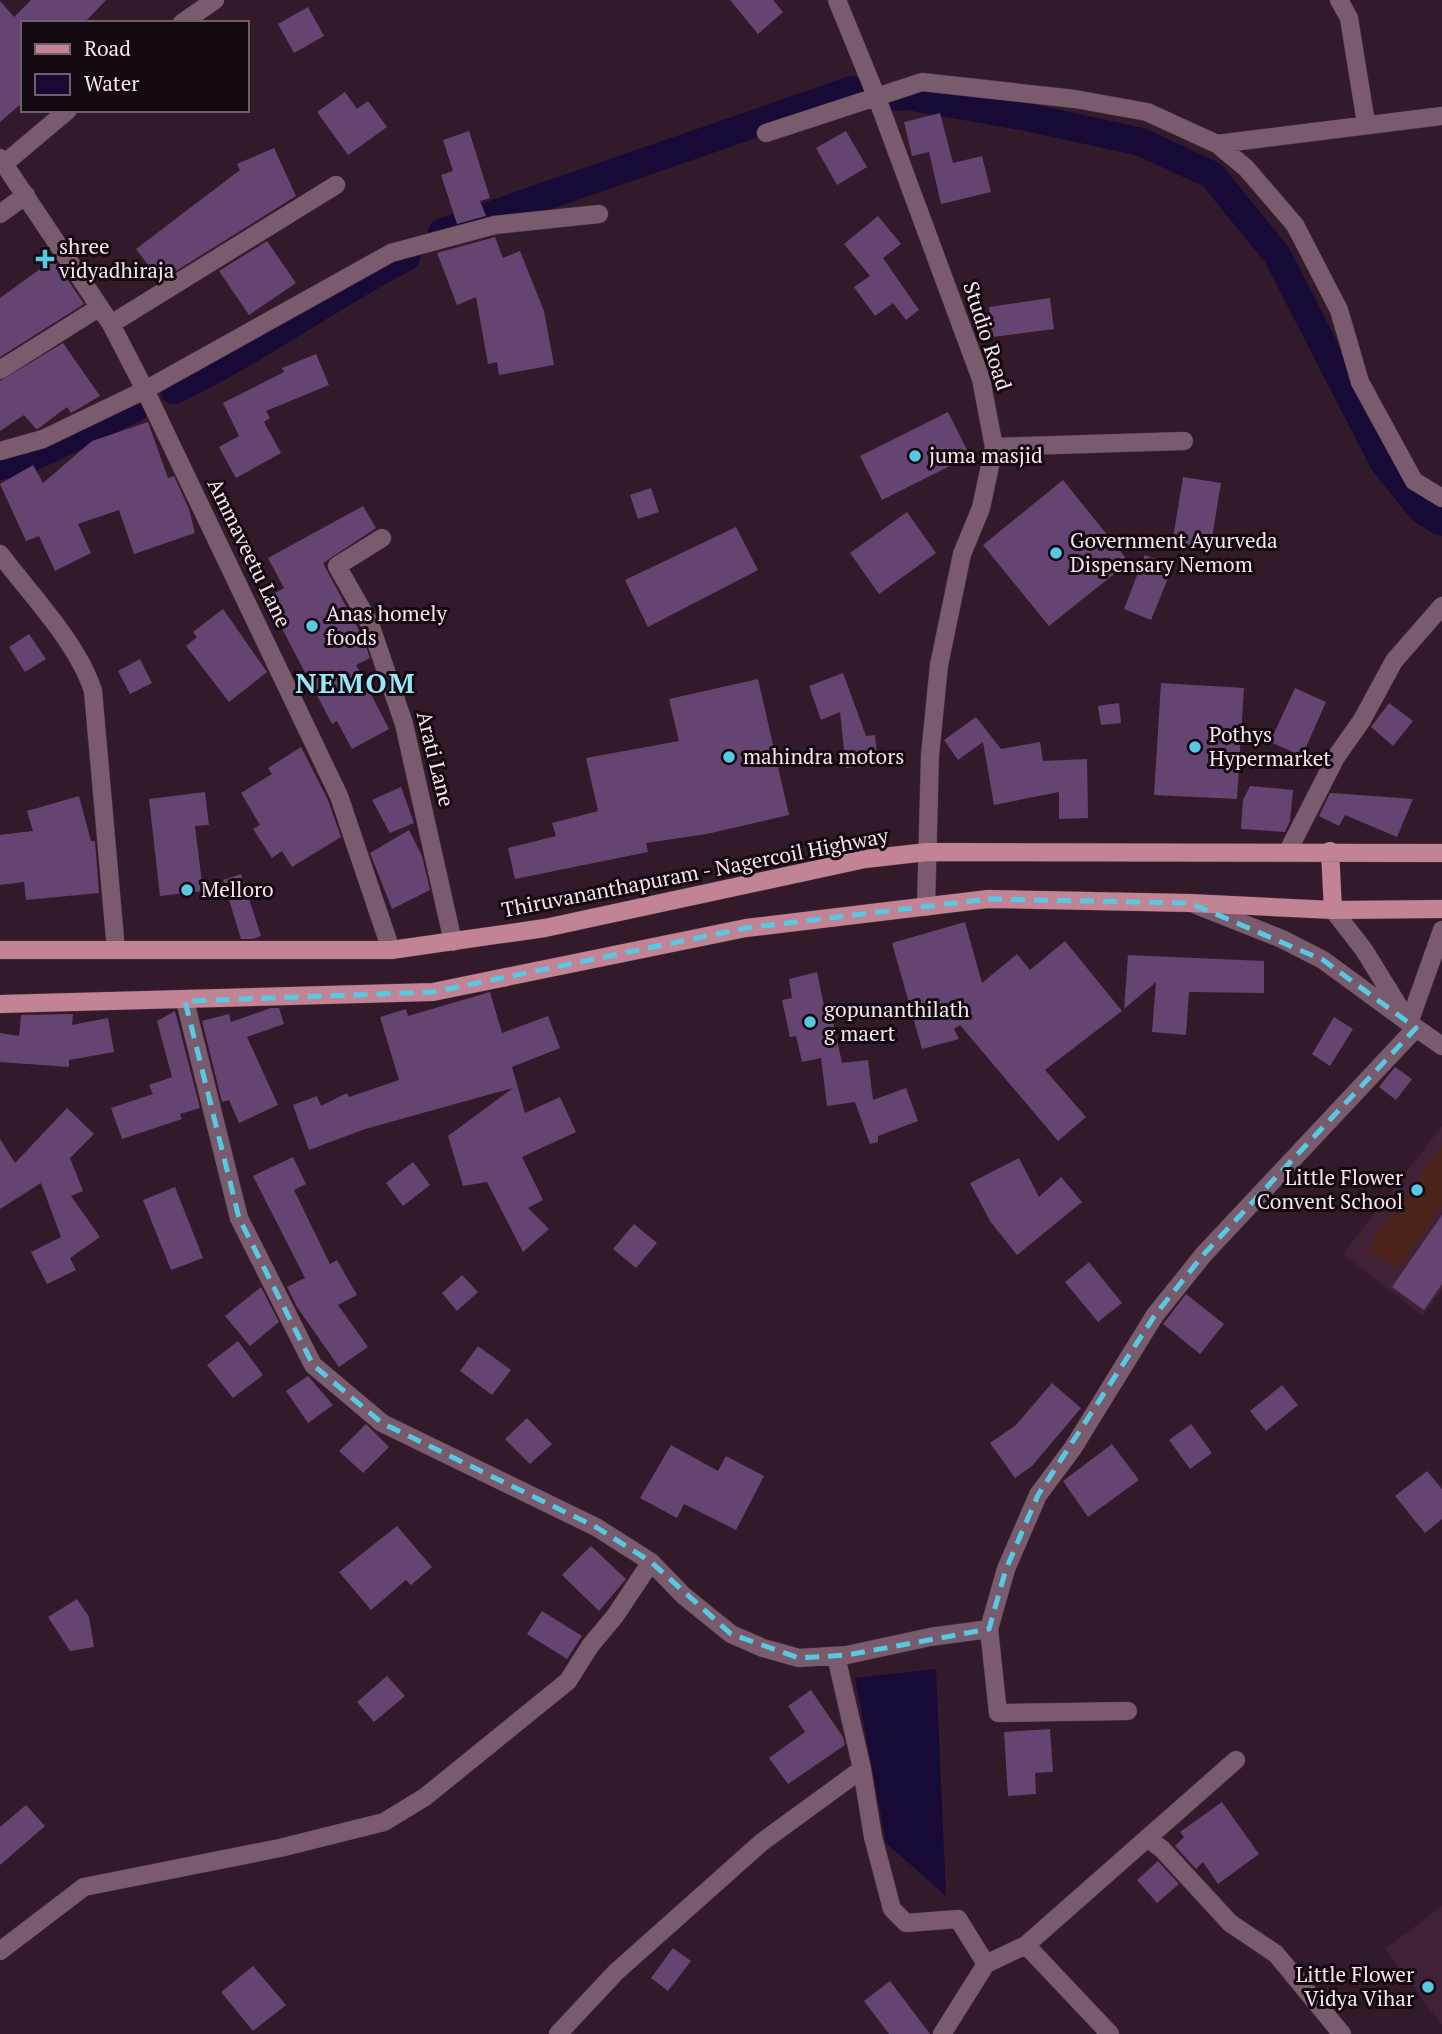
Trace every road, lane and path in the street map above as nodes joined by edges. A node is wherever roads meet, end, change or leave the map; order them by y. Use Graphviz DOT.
graph roads {
  1 [pos="215,0"];
  2 [pos="837,0"];
  3 [pos="1339,0"];
  4 [pos="185,21"];
  5 [pos="877,97"];
  6 [pos="65,112"];
  7 [pos="1442,116"];
  8 [pos="1366,123"];
  9 [pos="766,133"];
  10 [pos="1217,144"];
  11 [pos="2,160"];
  12 [pos="336,185"];
  13 [pos="26,195"];
  14 [pos="0,214"];
  15 [pos="599,214"];
  16 [pos="100,307"];
  17 [pos="111,324"];
  18 [pos="0,370"];
  19 [pos="145,390"];
  20 [pos="1184,441"];
  21 [pos="994,447"];
  22 [pos="0,451"];
  23 [pos="1442,498"];
  24 [pos="382,538"];
  25 [pos="0,554"];
  26 [pos="1442,606"];
  27 [pos="1288,850"];
  28 [pos="1329,851"];
  29 [pos="928,852"];
  30 [pos="1442,853"];
  31 [pos="1190,903"];
  32 [pos="926,907"];
  33 [pos="1442,909"];
  34 [pos="1332,911"];
  35 [pos="1442,930"];
  36 [pos="453,942"];
  37 [pos="0,950"];
  38 [pos="116,950"];
  39 [pos="391,950"];
  40 [pos="185,1000"];
  41 [pos="0,1004"];
  42 [pos="1413,1026"];
  43 [pos="1442,1046"];
  44 [pos="651,1562"];
  45 [pos="989,1629"];
  46 [pos="836,1656"];
  47 [pos="1128,1711"];
  48 [pos="1236,1760"];
  49 [pos="862,1769"];
  50 [pos="1147,1838"];
  51 [pos="1026,1945"];
  52 [pos="0,1951"];
  53 [pos="986,1964"];
  54 [pos="558,2034"];
  55 [pos="942,2034"];
  56 [pos="1110,2034"];
  57 [pos="1342,2034"];
  1 -- 4 [label="street"];
  2 -- 5 [label="street, Studio Road"];
  3 -- 8 [label="street"];
  5 -- 9 [label="street"];
  5 -- 10 [label="street"];
  5 -- 21 [label="street, Studio Road"];
  6 -- 11 [label="street"];
  7 -- 8 [label="street"];
  8 -- 10 [label="street"];
  10 -- 23 [label="street"];
  11 -- 13 [label="street, Ammaveetu Lane"];
  12 -- 17 [label="street"];
  13 -- 14 [label="street"];
  13 -- 16 [label="street, Ammaveetu Lane"];
  15 -- 19 [label="street"];
  16 -- 17 [label="street, Ammaveetu Lane"];
  16 -- 18 [label="street"];
  17 -- 19 [label="street, Ammaveetu Lane"];
  19 -- 22 [label="street"];
  19 -- 39 [label="street, Ammaveetu Lane"];
  20 -- 21 [label="street"];
  21 -- 29 [label="street, Studio Road"];
  24 -- 36 [label="street, Arati Lane"];
  25 -- 38 [label="street"];
  26 -- 27 [label="street"];
  27 -- 28 [label="main road, Thiruvananthapuram - Nagercoil Highway"];
  27 -- 29 [label="main road, Thiruvananthapuram - Nagercoil Highway"];
  28 -- 30 [label="main road, Thiruvananthapuram - Nagercoil Highway"];
  28 -- 34 [label="main road"];
  29 -- 32 [label="street, Studio Road"];
  29 -- 36 [label="main road, Thiruvananthapuram - Nagercoil Highway"];
  31 -- 32 [label="main road"];
  31 -- 34 [label="main road"];
  31 -- 42 [label="street"];
  32 -- 40 [label="main road"];
  33 -- 34 [label="main road"];
  34 -- 42 [label="street"];
  35 -- 42 [label="street"];
  36 -- 39 [label="main road, Thiruvananthapuram - Nagercoil Highway"];
  37 -- 38 [label="main road, Thiruvananthapuram - Nagercoil Highway"];
  38 -- 39 [label="main road, Thiruvananthapuram - Nagercoil Highway"];
  40 -- 41 [label="main road"];
  40 -- 44 [label="street"];
  42 -- 43 [label="street"];
  42 -- 45 [label="street"];
  44 -- 46 [label="street"];
  44 -- 52 [label="street"];
  45 -- 46 [label="street"];
  45 -- 47 [label="street"];
  46 -- 49 [label="street"];
  48 -- 50 [label="street"];
  49 -- 53 [label="street"];
  49 -- 54 [label="street"];
  50 -- 51 [label="street"];
  50 -- 57 [label="street"];
  51 -- 53 [label="street"];
  51 -- 56 [label="street"];
  53 -- 55 [label="street"];
}
